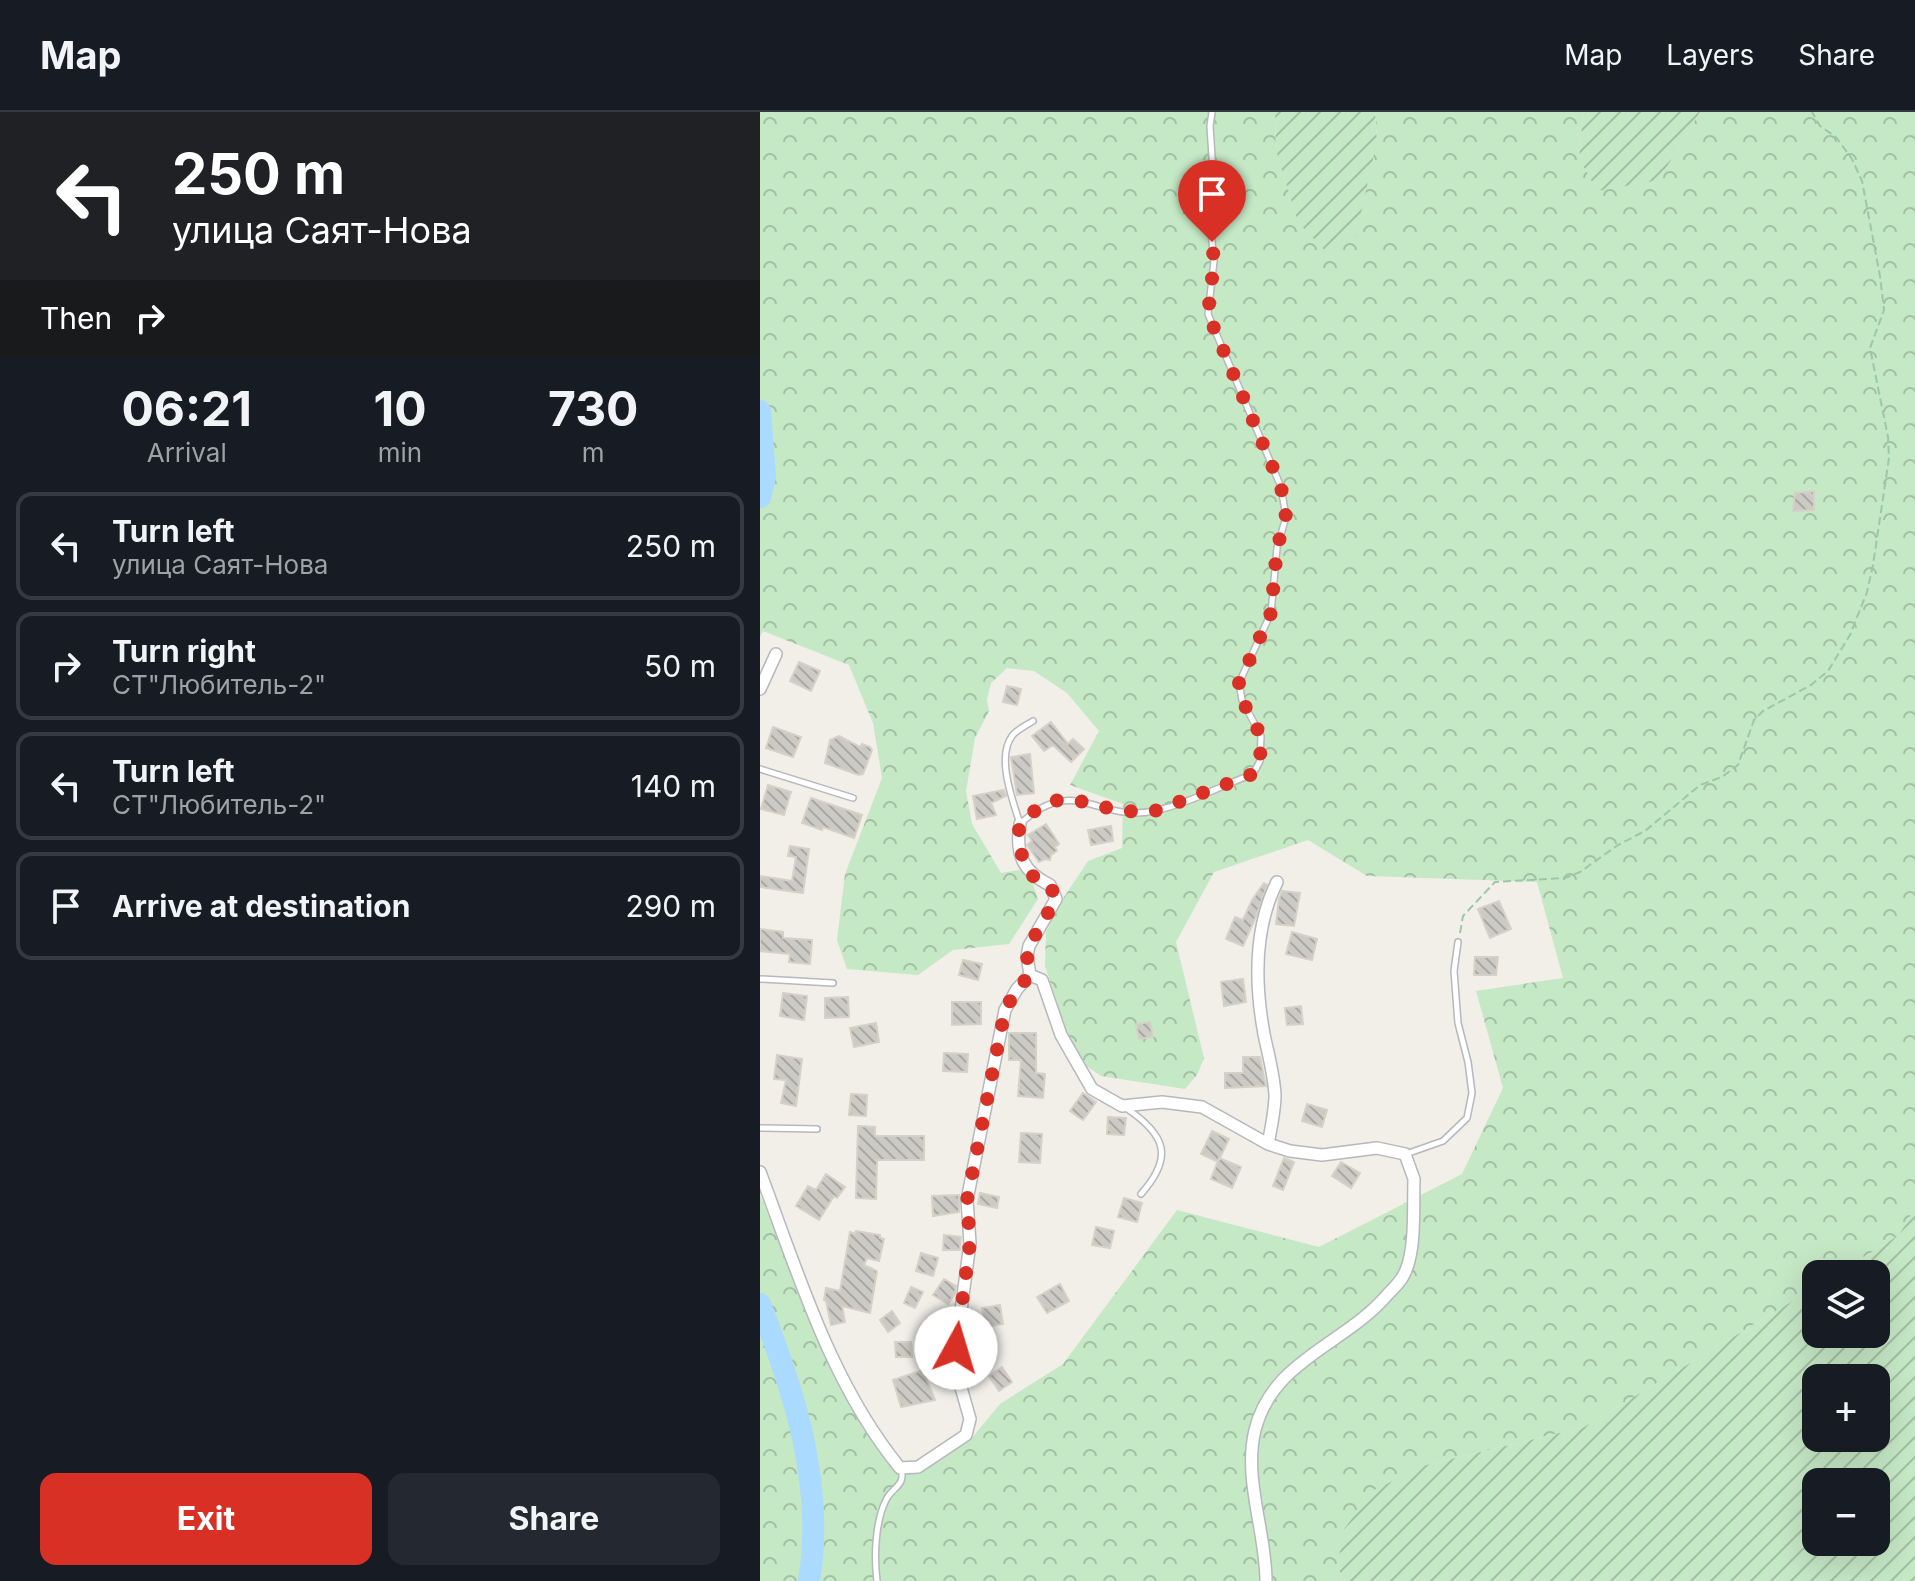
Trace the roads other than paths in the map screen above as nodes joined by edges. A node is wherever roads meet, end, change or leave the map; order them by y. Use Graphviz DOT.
graph roads {
  1 [pos="1212,112"];
  2 [pos="776,654"];
  3 [pos="760,689"];
  4 [pos="1033,721"];
  5 [pos="760,769"];
  6 [pos="853,798"];
  7 [pos="1020,824"];
  8 [pos="1277,882"];
  9 [pos="1458,942"];
  10 [pos="1030,975"];
  11 [pos="760,979"];
  12 [pos="833,983"];
  13 [pos="1122,1106"];
  14 [pos="760,1128"];
  15 [pos="817,1129"];
  16 [pos="1268,1144"];
  17 [pos="1405,1154"];
  18 [pos="760,1172"];
  19 [pos="1141,1194"];
  20 [pos="900,1468"];
  21 [pos="877,1581"];
  22 [pos="1266,1581"];
  1 -- 7 [label="lane"];
  2 -- 3 [label="street"];
  4 -- 7 [label="lane"];
  5 -- 6 [label="lane"];
  7 -- 10 [label="street"];
  8 -- 16 [label="street"];
  9 -- 17 [label="lane"];
  10 -- 13 [label="street"];
  10 -- 20 [label="street"];
  11 -- 12 [label="lane"];
  13 -- 16 [label="street"];
  13 -- 19 [label="lane"];
  14 -- 15 [label="lane"];
  16 -- 17 [label="street"];
  17 -- 22 [label="street"];
  18 -- 20 [label="street"];
  20 -- 21 [label="lane"];
}
